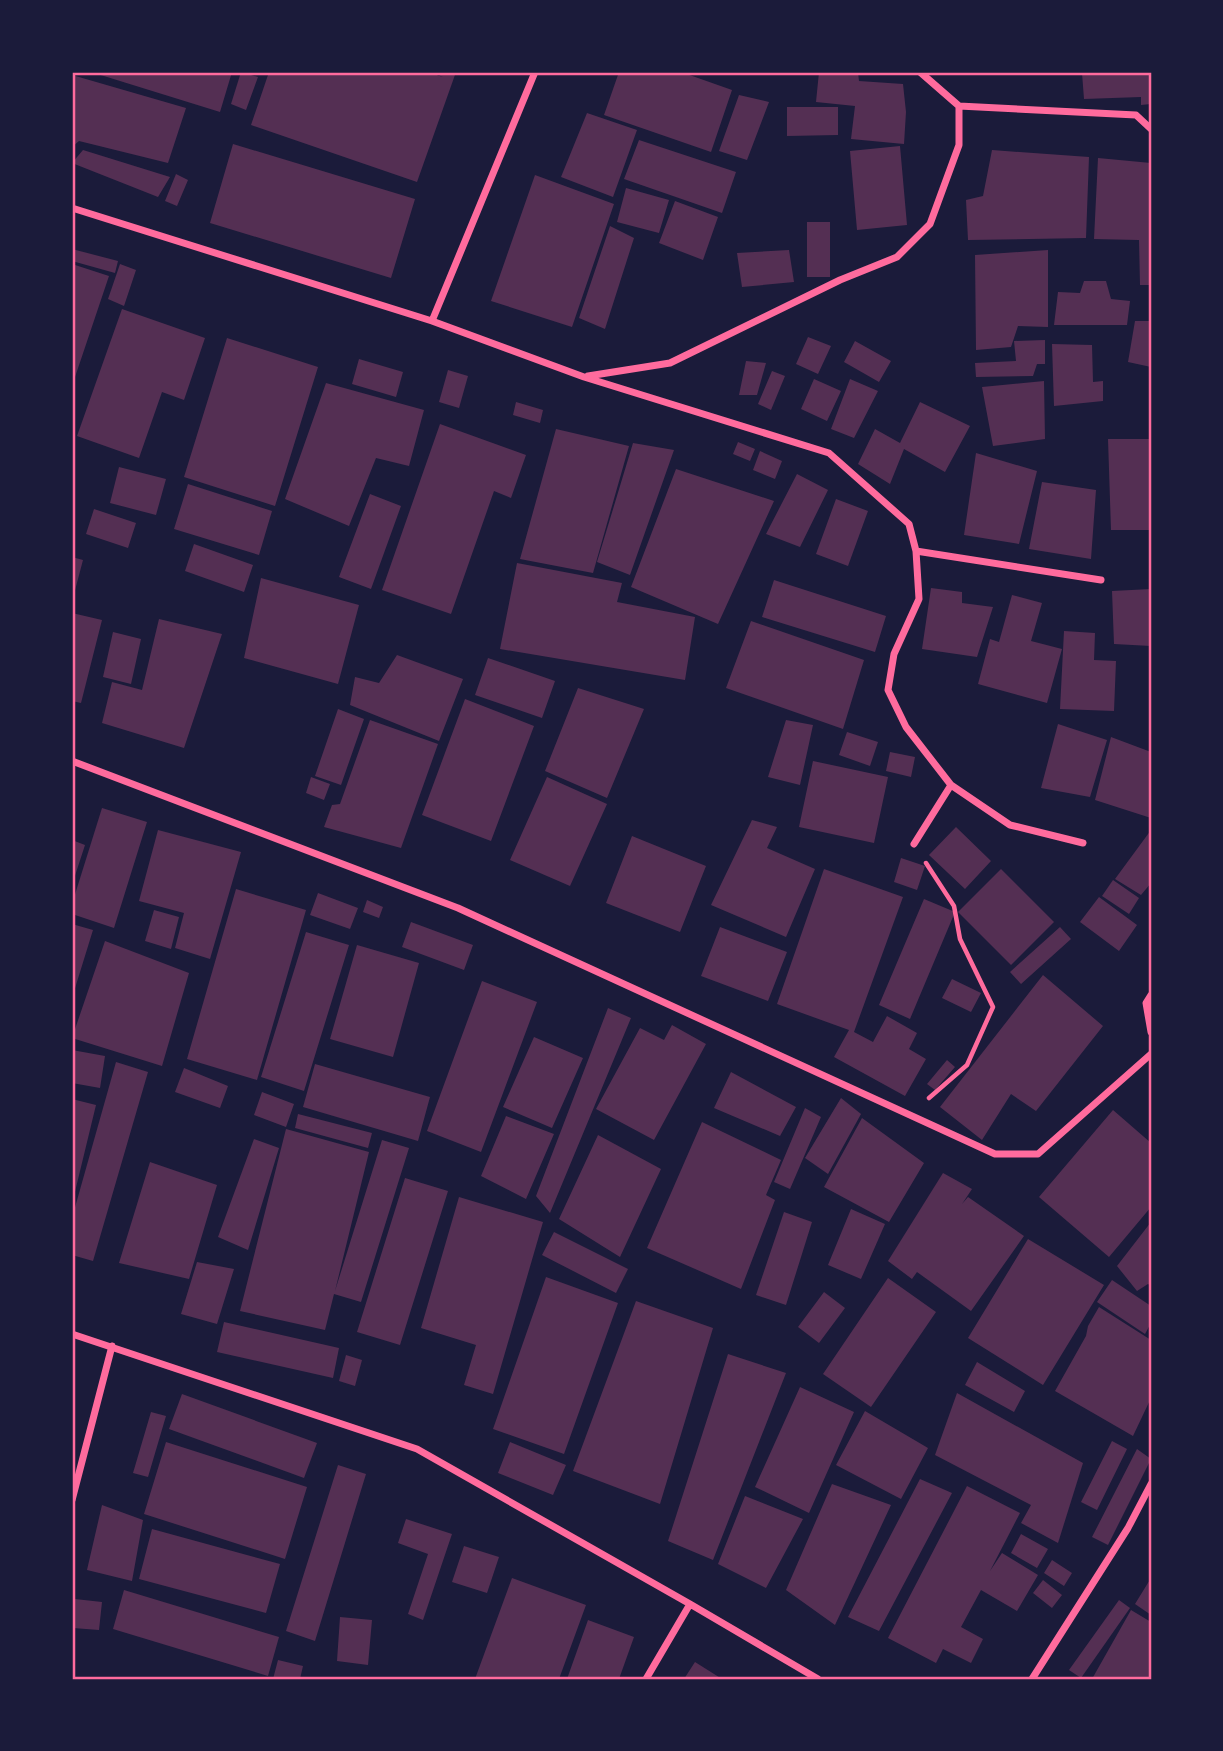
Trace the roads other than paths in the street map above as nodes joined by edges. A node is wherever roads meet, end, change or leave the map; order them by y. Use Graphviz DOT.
graph roads {
  1 [pos="535,72"];
  2 [pos="920,72"];
  3 [pos="959,106"];
  4 [pos="1151,129"];
  5 [pos="72,208"];
  6 [pos="432,321"];
  7 [pos="584,377"];
  8 [pos="916,551"];
  9 [pos="1101,580"];
  10 [pos="72,761"];
  11 [pos="951,785"];
  12 [pos="1083,843"];
  13 [pos="914,845"];
  14 [pos="1151,995"];
  15 [pos="1151,1032"];
  16 [pos="1151,1054"];
  17 [pos="72,1334"];
  18 [pos="112,1346"];
  19 [pos="1151,1483"];
  20 [pos="72,1500"];
  21 [pos="690,1604"];
  22 [pos="646,1679"];
  23 [pos="818,1679"];
  24 [pos="1032,1679"];
  1 -- 6 [label="street"];
  2 -- 3 [label="street"];
  3 -- 4 [label="street"];
  3 -- 7 [label="street"];
  5 -- 6 [label="street"];
  6 -- 7 [label="street"];
  7 -- 8 [label="street"];
  8 -- 9 [label="street"];
  8 -- 11 [label="street"];
  10 -- 16 [label="street"];
  11 -- 12 [label="street"];
  11 -- 13 [label="street"];
  14 -- 15 [label="street"];
  17 -- 18 [label="street"];
  18 -- 20 [label="street"];
  18 -- 21 [label="street"];
  19 -- 24 [label="street"];
  21 -- 22 [label="street"];
  21 -- 23 [label="street"];
}
